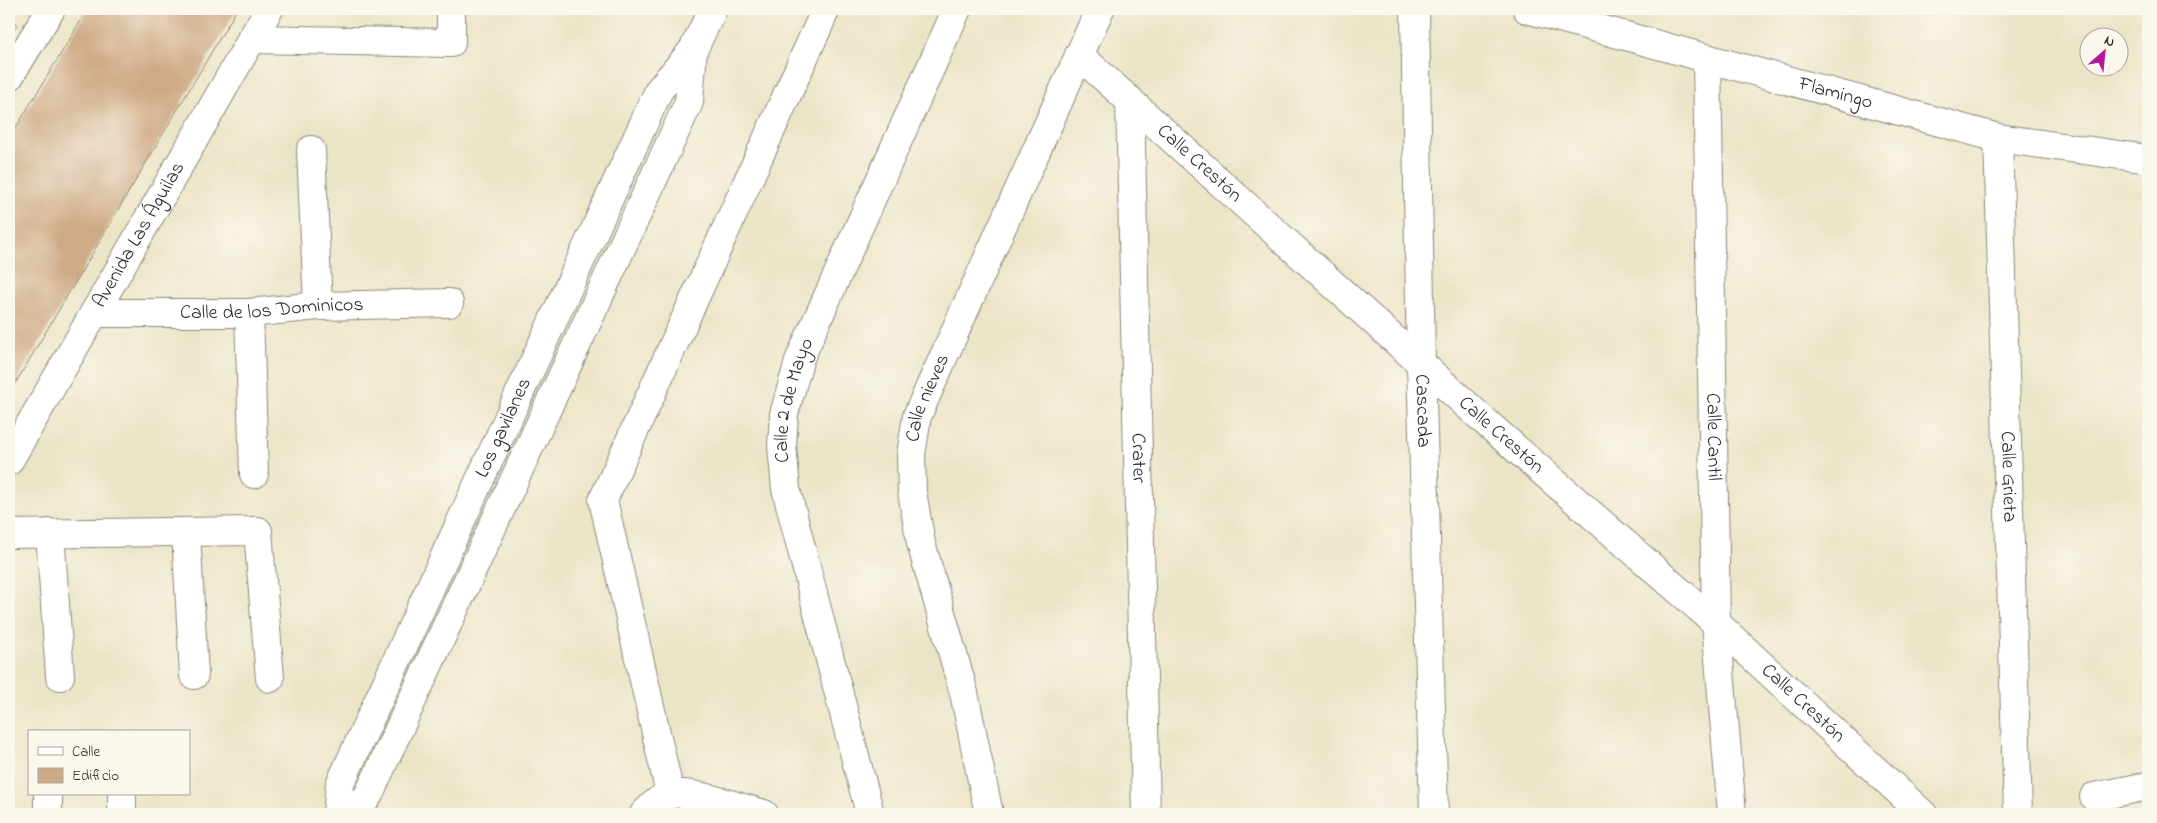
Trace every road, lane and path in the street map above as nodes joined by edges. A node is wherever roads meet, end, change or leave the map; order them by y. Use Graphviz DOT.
graph roads {
  1 [pos="269,9"];
  2 [pos="451,9"];
  3 [pos="713,9"];
  4 [pos="826,9"];
  5 [pos="957,9"];
  6 [pos="1100,9"];
  7 [pos="1415,9"];
  8 [pos="1527,9"];
  9 [pos="42,15"];
  10 [pos="251,39"];
  11 [pos="693,50"];
  12 [pos="1079,55"];
  13 [pos="1707,58"];
  14 [pos="9,78"];
  15 [pos="1130,100"];
  16 [pos="1998,138"];
  17 [pos="311,150"];
  18 [pos="2148,159"];
  19 [pos="449,303"];
  20 [pos="318,306"];
  21 [pos="94,313"];
  22 [pos="249,313"];
  23 [pos="545,338"];
  24 [pos="573,352"];
  25 [pos="1421,364"];
  26 [pos="9,461"];
  27 [pos="254,474"];
  28 [pos="186,532"];
  29 [pos="50,533"];
  30 [pos="9,534"];
  31 [pos="1716,623"];
  32 [pos="194,675"];
  33 [pos="60,676"];
  34 [pos="270,678"];
  35 [pos="2148,786"];
  36 [pos="670,794"];
  37 [pos="48,796"];
  38 [pos="122,796"];
  39 [pos="2094,797"];
  40 [pos="48,814"];
  41 [pos="122,814"];
  42 [pos="337,814"];
  43 [pos="351,814"];
  44 [pos="644,814"];
  45 [pos="764,814"];
  46 [pos="870,814"];
  47 [pos="989,814"];
  48 [pos="1146,814"];
  49 [pos="1434,814"];
  50 [pos="1732,814"];
  51 [pos="1923,814"];
  52 [pos="2018,814"];
  1 -- 10 [label="street, Avenida Las Águilas"];
  2 -- 10 [label="street"];
  3 -- 11 [label="street, Los gavilanes"];
  4 -- 36 [label="street"];
  5 -- 46 [label="street, Calle 2 de Mayo"];
  6 -- 12 [label="street, Calle nieves"];
  7 -- 25 [label="street, Cascada"];
  8 -- 13 [label="street, Flamingo"];
  9 -- 14 [label="street"];
  10 -- 21 [label="street, Avenida Las Águilas"];
  11 -- 23 [label="street, Los gavilanes"];
  11 -- 24 [label="street, Los gavilanes"];
  12 -- 15 [label="street, Calle Crestón"];
  12 -- 47 [label="street, Calle nieves"];
  13 -- 16 [label="street, Flamingo"];
  13 -- 31 [label="street, Calle Cantil"];
  15 -- 25 [label="street, Calle Crestón"];
  15 -- 48 [label="street, Crater"];
  16 -- 18 [label="street, Flamingo"];
  16 -- 52 [label="street, Calle Grieta"];
  17 -- 20 [label="street"];
  19 -- 20 [label="street, Calle de los Dominicos"];
  20 -- 22 [label="street, Calle de los Dominicos"];
  21 -- 22 [label="street, Calle de los Dominicos"];
  21 -- 26 [label="street, Avenida Las Águilas"];
  22 -- 27 [label="street"];
  23 -- 24 [label="street"];
  23 -- 42 [label="street, Los gavilanes"];
  24 -- 43 [label="street, Los gavilanes"];
  25 -- 31 [label="street, Calle Crestón"];
  25 -- 49 [label="street, Cascada"];
  28 -- 29 [label="street"];
  28 -- 32 [label="street"];
  28 -- 34 [label="street"];
  29 -- 30 [label="street"];
  29 -- 33 [label="street"];
  31 -- 50 [label="street, Calle Cantil"];
  31 -- 51 [label="street, Calle Crestón"];
  35 -- 39 [label="street"];
  36 -- 44 [label="street"];
  36 -- 45 [label="street"];
  37 -- 40 [label="street"];
  38 -- 41 [label="street"];
}
